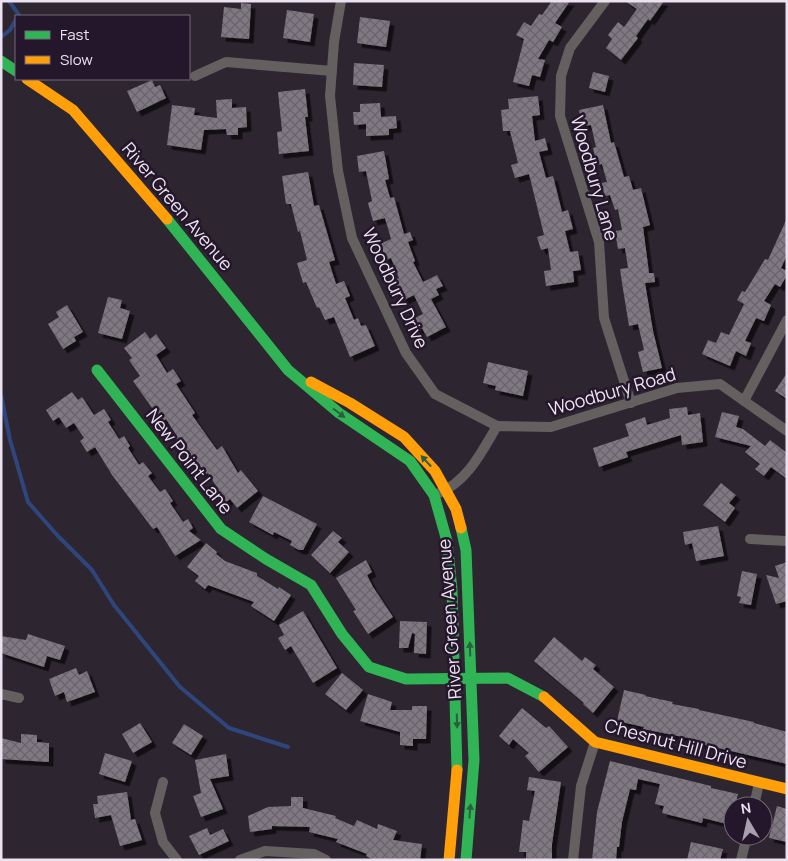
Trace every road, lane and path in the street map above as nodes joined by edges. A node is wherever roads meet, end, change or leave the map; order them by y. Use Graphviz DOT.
graph roads {
  1 [pos="341,1"];
  2 [pos="606,1"];
  3 [pos="1,61"];
  4 [pos="15,70"];
  5 [pos="332,71"];
  6 [pos="195,76"];
  7 [pos="28,80"];
  8 [pos="787,320"];
  9 [pos="97,370"];
  10 [pos="288,370"];
  11 [pos="744,401"];
  12 [pos="631,402"];
  13 [pos="497,426"];
  14 [pos="787,431"];
  15 [pos="446,490"];
  16 [pos="434,495"];
  17 [pos="750,539"];
  18 [pos="787,541"];
  19 [pos="471,679"];
  20 [pos="456,680"];
  21 [pos="1,694"];
  22 [pos="19,698"];
  23 [pos="595,742"];
  24 [pos="163,782"];
  25 [pos="759,782"];
  26 [pos="787,789"];
  27 [pos="756,796"];
  28 [pos="744,846"];
  29 [pos="177,860"];
  30 [pos="240,860"];
  31 [pos="326,860"];
  32 [pos="449,860"];
  33 [pos="466,860"];
  34 [pos="573,860"];
  35 [pos="741,860"];
  1 -- 5 [label="street, Woodbury Drive"];
  2 -- 12 [label="street, Woodbury Lane"];
  3 -- 4 [label="street"];
  5 -- 6 [label="street"];
  5 -- 13 [label="street, Woodbury Drive"];
  7 -- 10 [label="street, River Green Avenue"];
  8 -- 11 [label="street"];
  9 -- 20 [label="street, New Point Lane"];
  15 -- 10 [label="street, River Green Avenue, one-way"];
  10 -- 16 [label="street, River Green Avenue, one-way"];
  11 -- 12 [label="street, Woodbury Road"];
  11 -- 14 [label="street, Woodbury Road"];
  12 -- 13 [label="street, Woodbury Road"];
  13 -- 15 [label="street"];
  15 -- 16 [label="street"];
  19 -- 15 [label="street, River Green Avenue, one-way"];
  16 -- 20 [label="street, River Green Avenue"];
  17 -- 18 [label="street"];
  19 -- 20 [label="street, Chesnut Hill Drive"];
  19 -- 23 [label="street, Chesnut Hill Drive"];
  33 -- 19 [label="street, River Green Avenue, one-way"];
  20 -- 32 [label="street, River Green Avenue, one-way"];
  21 -- 22 [label="street"];
  23 -- 25 [label="street, Chesnut Hill Drive"];
  23 -- 34 [label="street"];
  24 -- 29 [label="street"];
  25 -- 26 [label="street, Chesnut Hill Drive"];
  25 -- 27 [label="street"];
  28 -- 35 [label="street"];
  30 -- 31 [label="street"];
}
